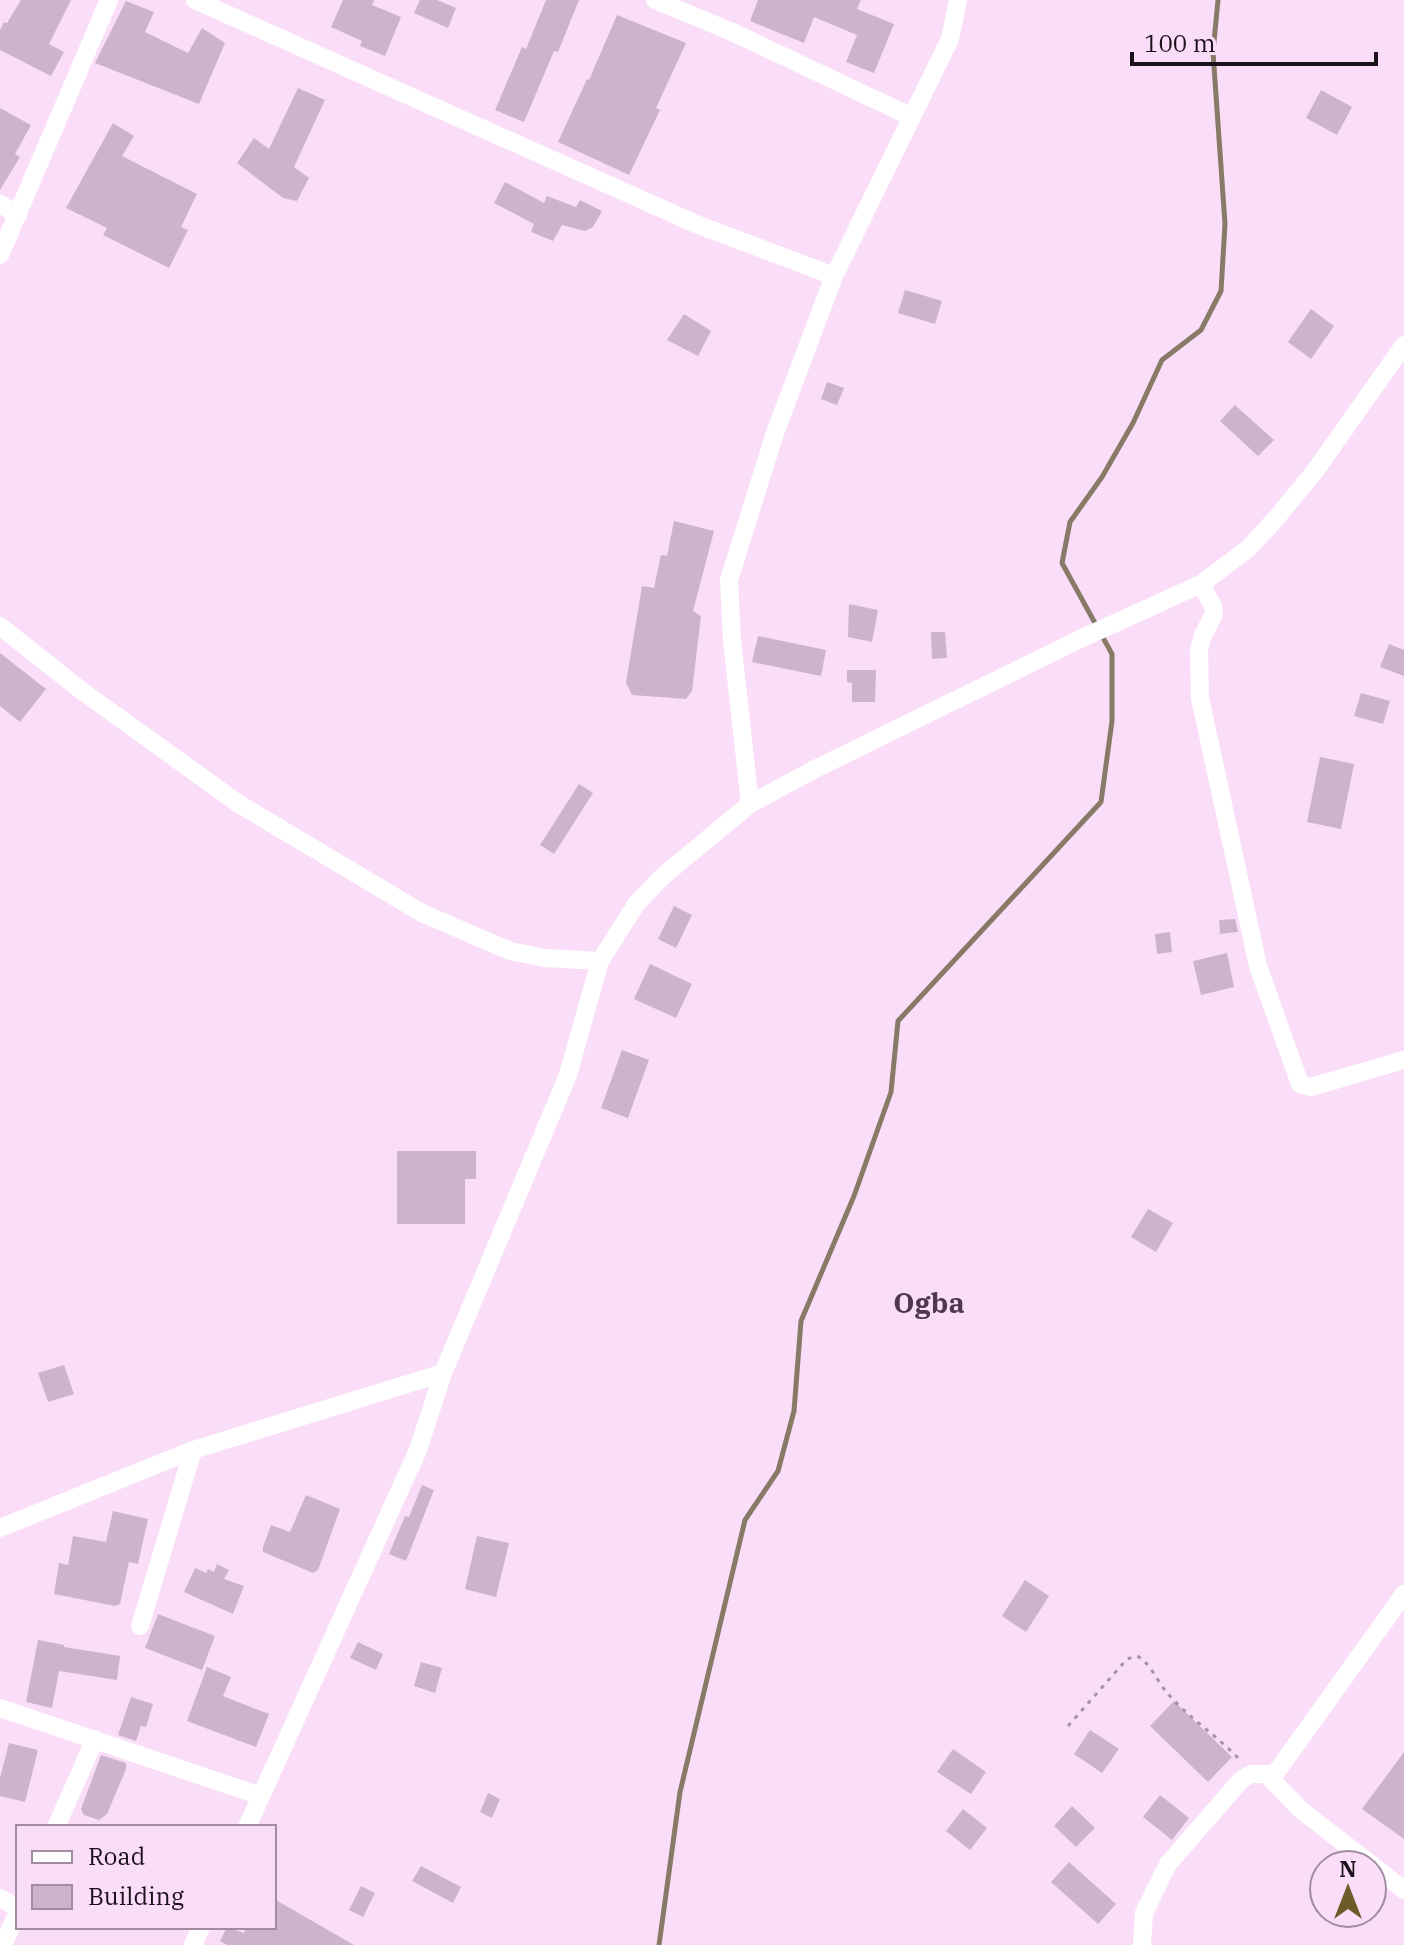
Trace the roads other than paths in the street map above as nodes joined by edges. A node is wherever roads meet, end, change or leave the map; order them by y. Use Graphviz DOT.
graph roads {
  1 [pos="109,0"];
  2 [pos="195,0"];
  3 [pos="655,0"];
  4 [pos="958,0"];
  5 [pos="912,117"];
  6 [pos="0,204"];
  7 [pos="18,215"];
  8 [pos="0,255"];
  9 [pos="834,276"];
  10 [pos="1404,345"];
  11 [pos="1201,584"];
  12 [pos="0,626"];
  13 [pos="750,804"];
  14 [pos="600,961"];
  15 [pos="1404,1060"];
  16 [pos="443,1373"];
  17 [pos="193,1450"];
  18 [pos="0,1528"];
  19 [pos="1404,1594"];
  20 [pos="140,1626"];
  21 [pos="0,1708"];
  22 [pos="95,1739"];
  23 [pos="1260,1775"];
  24 [pos="261,1796"];
  25 [pos="57,1825"];
  26 [pos="248,1825"];
  27 [pos="1351,1849"];
  28 [pos="1388,1878"];
  29 [pos="1404,1890"];
  30 [pos="16,1915"];
  31 [pos="3,1945"];
  32 [pos="1142,1945"];
  1 -- 7 [label="street"];
  2 -- 9 [label="street"];
  3 -- 5 [label="street"];
  4 -- 5 [label="street"];
  5 -- 9 [label="street"];
  6 -- 7 [label="street"];
  7 -- 8 [label="street"];
  9 -- 13 [label="street"];
  10 -- 11 [label="street"];
  11 -- 13 [label="street"];
  11 -- 15 [label="street"];
  12 -- 14 [label="street"];
  13 -- 14 [label="street"];
  14 -- 16 [label="street"];
  16 -- 17 [label="street"];
  16 -- 24 [label="street"];
  17 -- 18 [label="street"];
  17 -- 20 [label="street"];
  19 -- 23 [label="street"];
  21 -- 22 [label="street"];
  22 -- 24 [label="street"];
  22 -- 25 [label="street"];
  23 -- 27 [label="street"];
  23 -- 32 [label="street"];
  24 -- 26 [label="street"];
  28 -- 29 [label="street"];
  30 -- 31 [label="street"];
}
